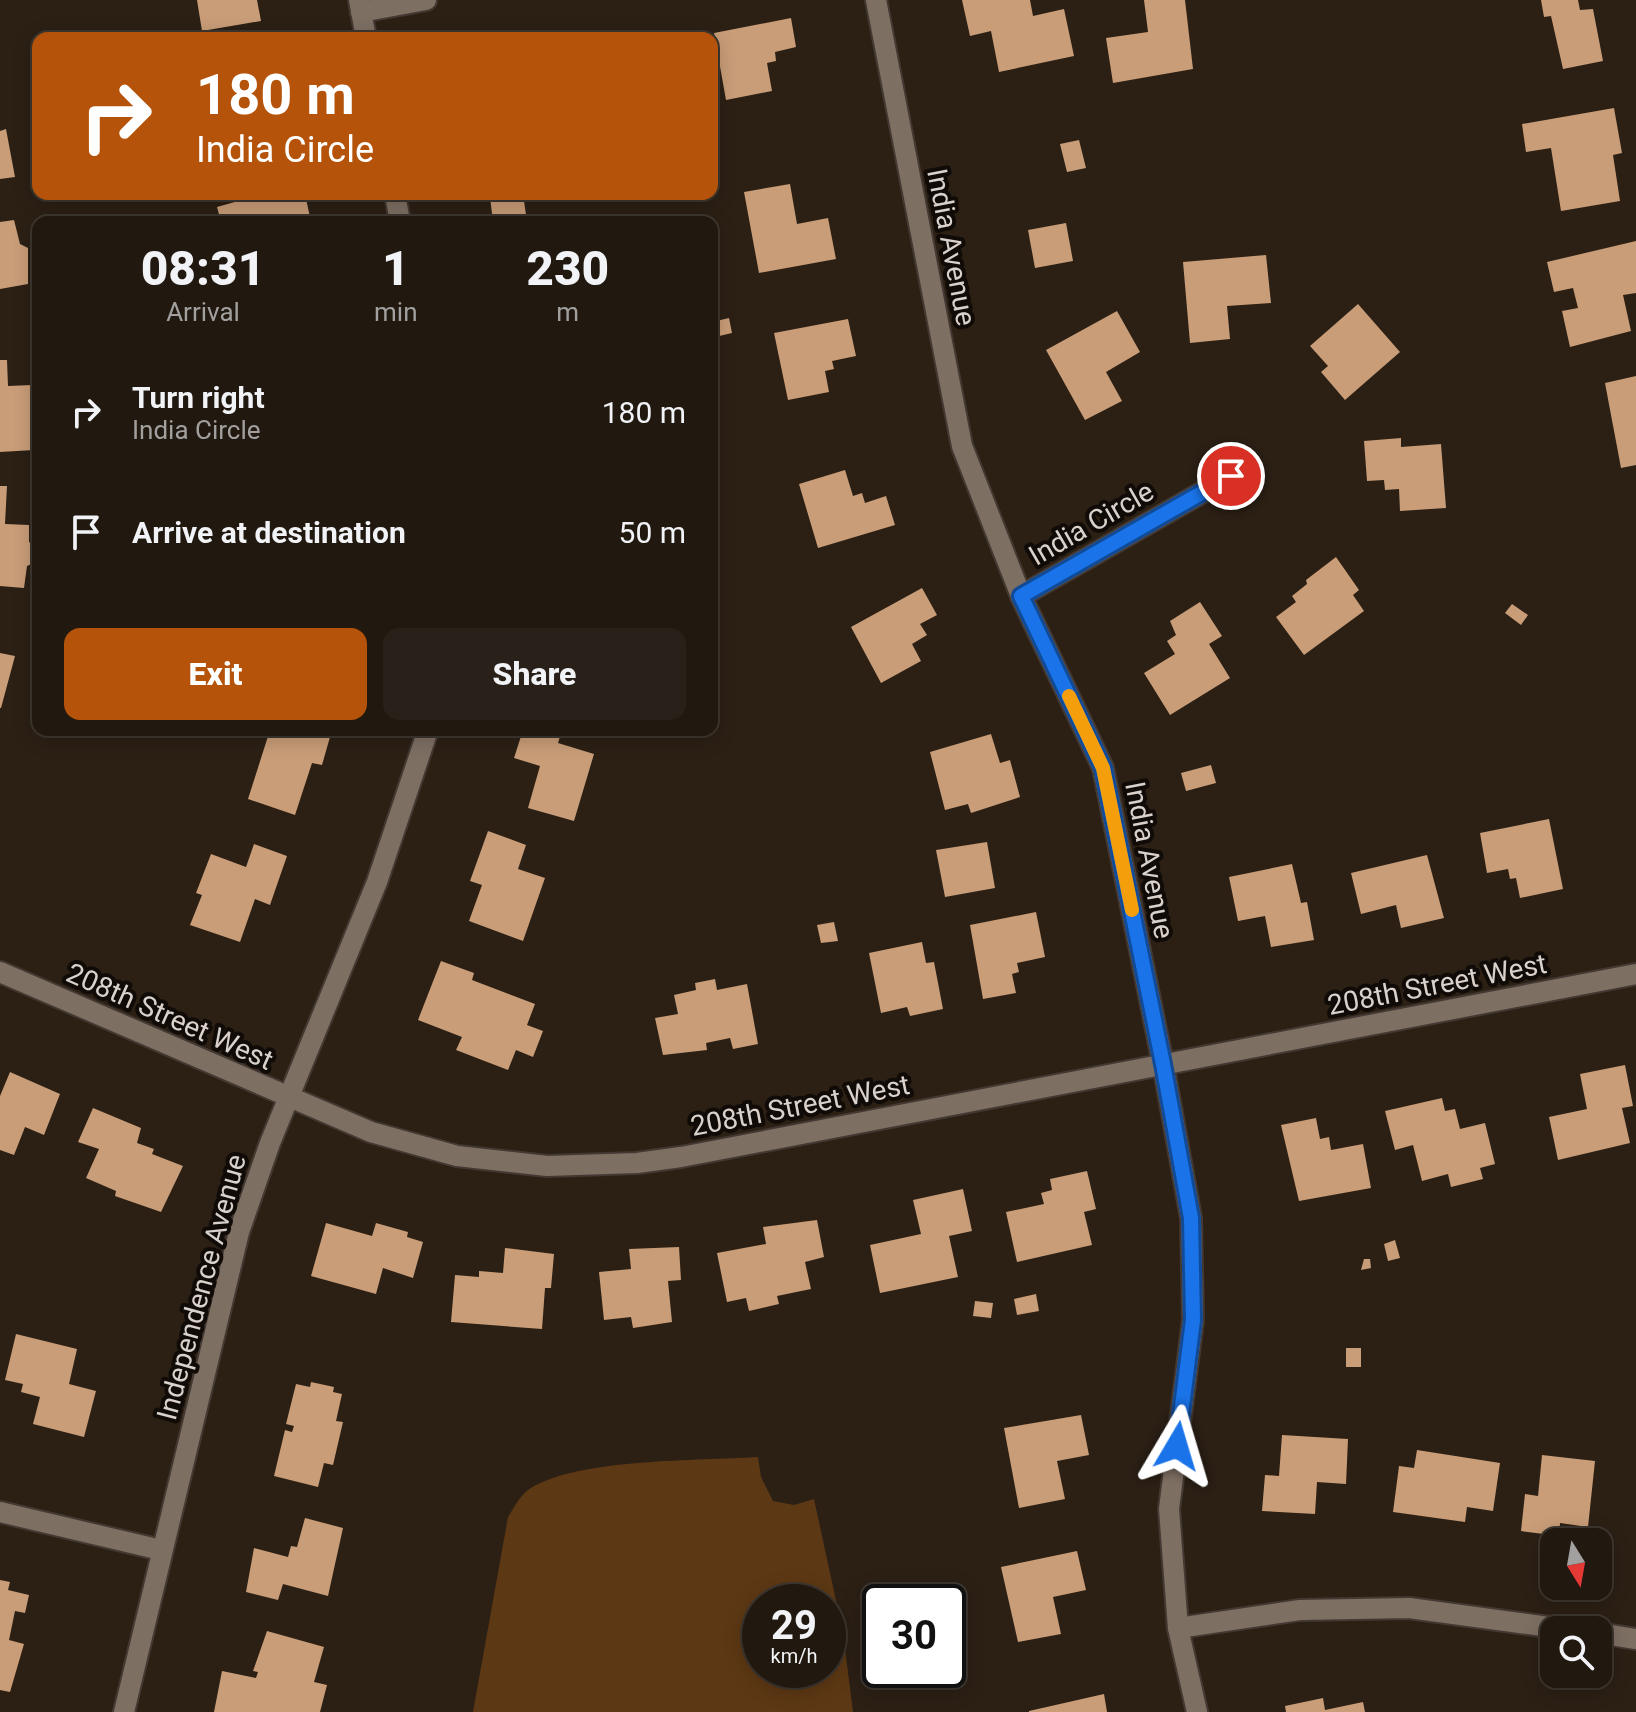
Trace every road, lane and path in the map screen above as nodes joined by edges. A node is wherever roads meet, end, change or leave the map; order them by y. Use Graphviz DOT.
graph roads {
  1 [pos="426,0"];
  2 [pos="876,0"];
  3 [pos="360,6"];
  4 [pos="365,32"];
  5 [pos="1231,476"];
  6 [pos="1021,596"];
  7 [pos="426,736"];
  8 [pos="0,972"];
  9 [pos="1636,974"];
  10 [pos="1163,1064"];
  11 [pos="288,1098"];
  12 [pos="0,1512"];
  13 [pos="161,1550"];
  14 [pos="1540,1626"];
  15 [pos="1178,1628"];
  16 [pos="1612,1635"];
  17 [pos="1636,1639"];
  18 [pos="124,1712"];
  19 [pos="1197,1712"];
  1 -- 3 [label="street"];
  2 -- 6 [label="street, India Avenue"];
  3 -- 4 [label="street"];
  5 -- 6 [label="street, India Circle"];
  6 -- 10 [label="street, India Avenue"];
  7 -- 11 [label="street, Independence Avenue"];
  8 -- 11 [label="street, 208th Street West"];
  9 -- 10 [label="street, 208th Street West"];
  10 -- 11 [label="street, 208th Street West"];
  10 -- 15 [label="street, India Avenue"];
  11 -- 13 [label="street, Independence Avenue"];
  12 -- 13 [label="street"];
  13 -- 18 [label="street, Independence Avenue"];
  14 -- 15 [label="street"];
  15 -- 19 [label="street, India Avenue"];
  16 -- 17 [label="street"];
}
